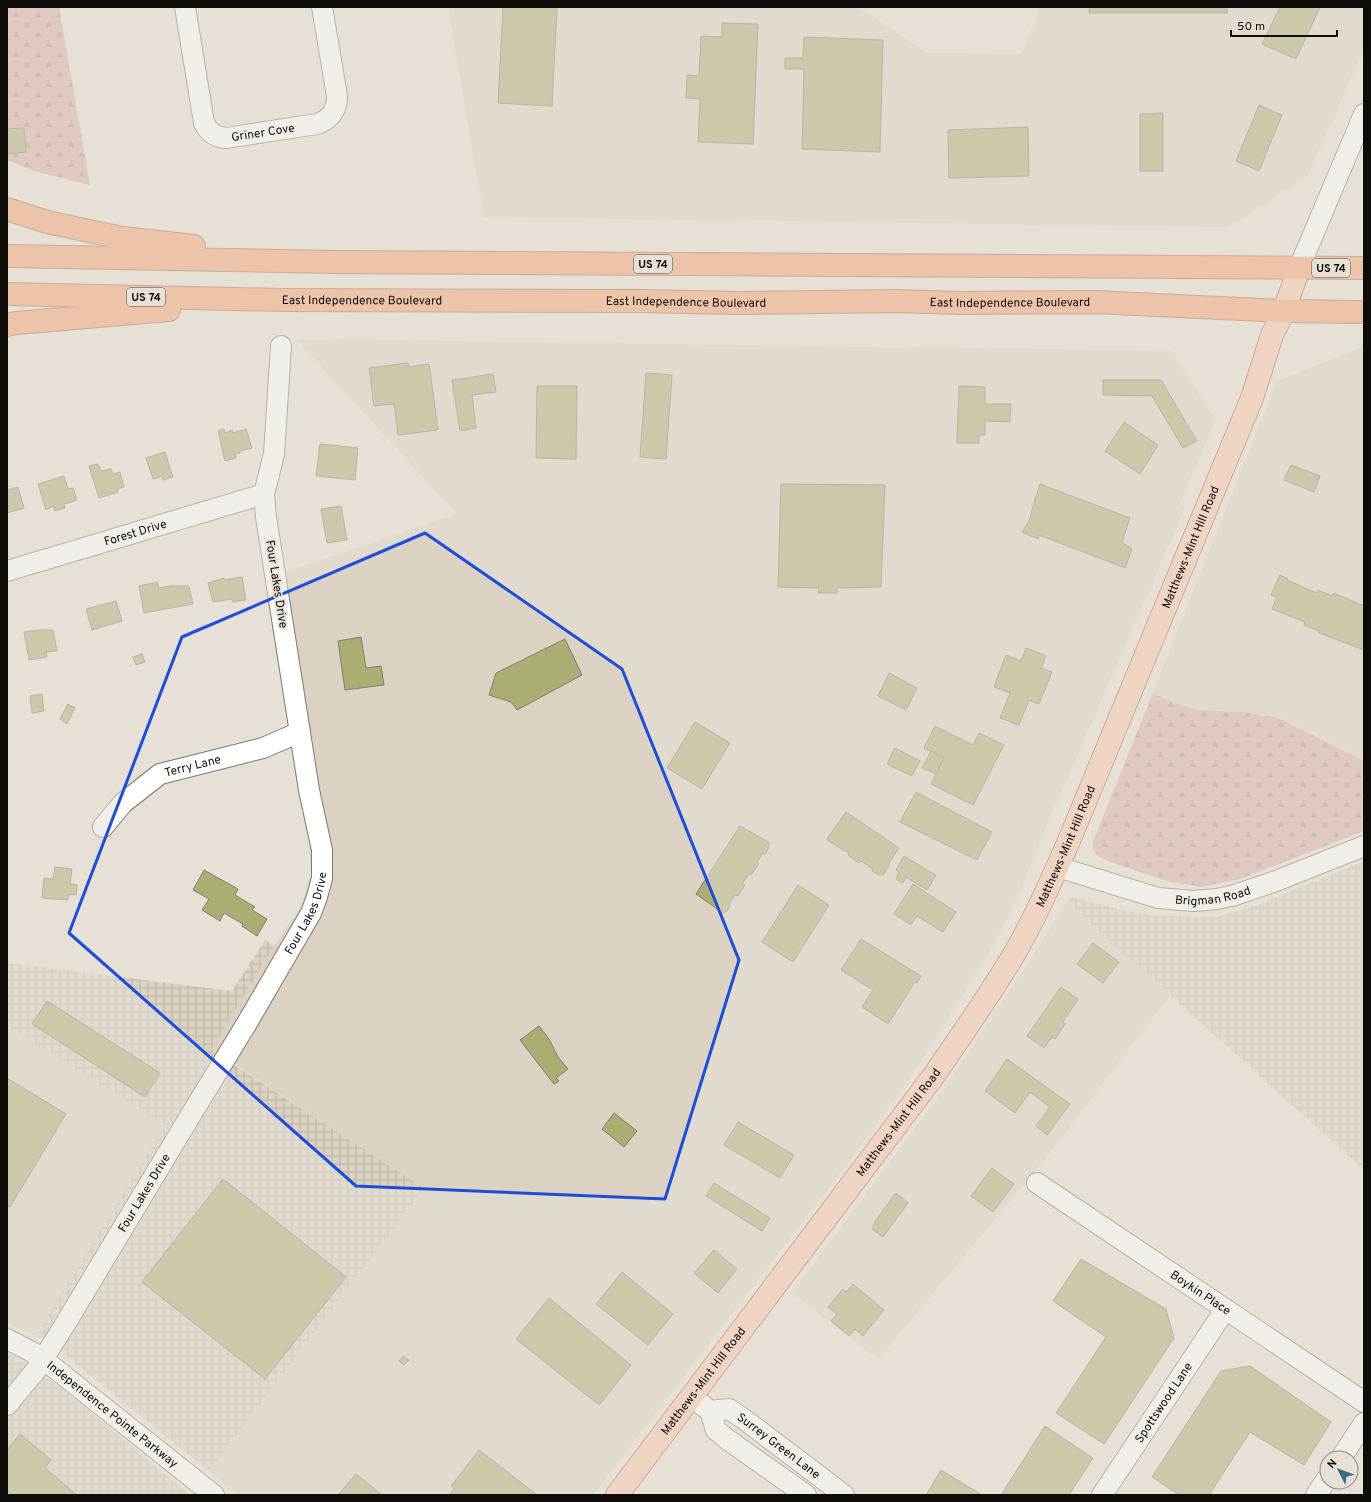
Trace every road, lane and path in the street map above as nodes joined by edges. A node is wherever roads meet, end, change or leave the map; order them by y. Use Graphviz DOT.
graph roads {
  1 [pos="185,7"];
  2 [pos="322,7"];
  3 [pos="1364,114"];
  4 [pos="7,209"];
  5 [pos="7,256"];
  6 [pos="336,262"];
  7 [pos="1299,268"];
  8 [pos="1364,268"];
  9 [pos="7,294"];
  10 [pos="284,300"];
  11 [pos="1284,311"];
  12 [pos="1364,312"];
  13 [pos="7,324"];
  14 [pos="281,346"];
  15 [pos="264,494"];
  16 [pos="7,571"];
  17 [pos="300,732"];
  18 [pos="103,828"];
  19 [pos="1364,846"];
  20 [pos="1058,867"];
  21 [pos="1037,1183"];
  22 [pos="1225,1310"];
  23 [pos="7,1339"];
  24 [pos="43,1359"];
  25 [pos="691,1397"];
  26 [pos="1364,1402"];
  27 [pos="7,1405"];
  28 [pos="710,1411"];
  29 [pos="1364,1423"];
  30 [pos="1346,1450"];
  31 [pos="214,1495"];
  32 [pos="617,1495"];
  33 [pos="806,1495"];
  34 [pos="844,1495"];
  35 [pos="1102,1495"];
  1 -- 2 [label="street, Griner Cove"];
  3 -- 7 [label="street, Matthews-Mint Hill Road"];
  4 -- 6 [label="highway"];
  5 -- 6 [label="highway, US 74"];
  6 -- 7 [label="highway, US 74"];
  7 -- 8 [label="highway, US 74"];
  7 -- 11 [label="main road, Matthews-Mint Hill Road"];
  9 -- 10 [label="highway, East Independence Boulevard / US 74"];
  10 -- 11 [label="highway, East Independence Boulevard / US 74"];
  10 -- 13 [label="highway"];
  11 -- 12 [label="highway, East Independence Boulevard / US 74"];
  11 -- 20 [label="main road, Matthews-Mint Hill Road"];
  14 -- 15 [label="street, Four Lakes Drive"];
  15 -- 16 [label="street, Forest Drive"];
  15 -- 17 [label="street, Four Lakes Drive"];
  17 -- 18 [label="street, Terry Lane"];
  17 -- 24 [label="street, Four Lakes Drive"];
  19 -- 20 [label="street, Brigman Road"];
  20 -- 25 [label="main road, Matthews-Mint Hill Road"];
  21 -- 22 [label="street, Boykin Place"];
  22 -- 26 [label="street, Boykin Place"];
  22 -- 35 [label="street, Spottswood Lane"];
  23 -- 24 [label="street, Independence Pointe Parkway"];
  24 -- 27 [label="street, Four Lakes Drive"];
  24 -- 31 [label="street, Independence Pointe Parkway"];
  25 -- 28 [label="street"];
  25 -- 32 [label="main road, Matthews-Mint Hill Road"];
  28 -- 33 [label="street, Surrey Green Lane"];
  28 -- 34 [label="street, Surrey Green Lane"];
  29 -- 30 [label="street"];
}
